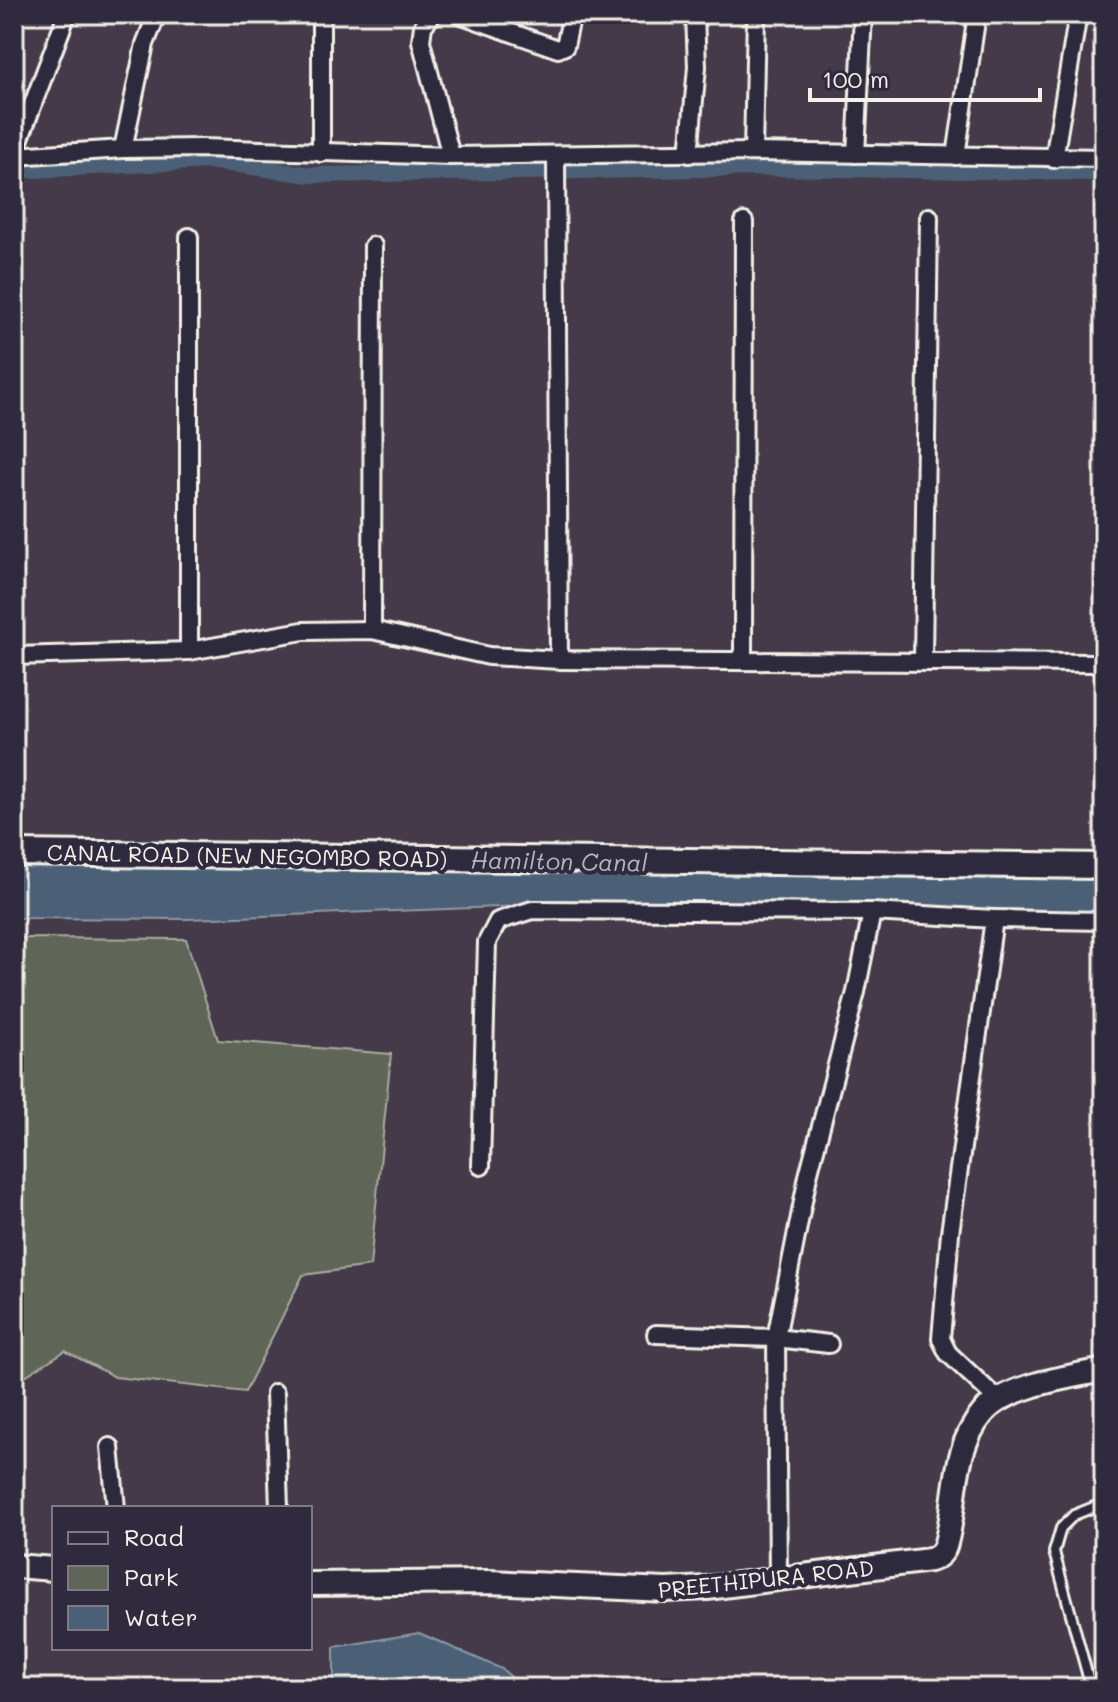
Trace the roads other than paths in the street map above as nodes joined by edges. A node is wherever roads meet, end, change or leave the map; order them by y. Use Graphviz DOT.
graph roads {
  1 [pos="67,14"];
  2 [pos="157,14"];
  3 [pos="321,14"];
  4 [pos="433,14"];
  5 [pos="459,14"];
  6 [pos="572,14"];
  7 [pos="695,14"];
  8 [pos="756,14"];
  9 [pos="863,14"];
  10 [pos="977,14"];
  11 [pos="1078,14"];
  12 [pos="123,149"];
  13 [pos="753,152"];
  14 [pos="321,153"];
  15 [pos="689,154"];
  16 [pos="856,154"];
  17 [pos="14,155"];
  18 [pos="451,156"];
  19 [pos="956,156"];
  20 [pos="1104,158"];
  21 [pos="1054,159"];
  22 [pos="556,160"];
  23 [pos="929,217"];
  24 [pos="744,222"];
  25 [pos="189,237"];
  26 [pos="373,246"];
  27 [pos="372,630"];
  28 [pos="189,651"];
  29 [pos="14,656"];
  30 [pos="743,659"];
  31 [pos="559,660"];
  32 [pos="923,661"];
  33 [pos="1104,663"];
  34 [pos="14,853"];
  35 [pos="1104,866"];
  36 [pos="872,912"];
  37 [pos="994,919"];
  38 [pos="1104,921"];
  39 [pos="481,1166"];
  40 [pos="656,1334"];
  41 [pos="776,1338"];
  42 [pos="829,1344"];
  43 [pos="1104,1370"];
  44 [pos="275,1393"];
  45 [pos="999,1401"];
  46 [pos="110,1447"];
  47 [pos="1104,1503"];
  48 [pos="116,1506"];
  49 [pos="279,1506"];
  50 [pos="14,1566"];
  51 [pos="52,1569"];
  52 [pos="778,1579"];
  53 [pos="312,1584"];
  54 [pos="1091,1688"];
  1 -- 17 [label="street"];
  2 -- 12 [label="street"];
  3 -- 14 [label="street"];
  4 -- 18 [label="street"];
  5 -- 6 [label="street"];
  7 -- 15 [label="street"];
  8 -- 13 [label="street"];
  9 -- 16 [label="street"];
  10 -- 19 [label="street"];
  11 -- 21 [label="street"];
  12 -- 14 [label="street"];
  12 -- 17 [label="street"];
  13 -- 15 [label="street"];
  13 -- 16 [label="street"];
  14 -- 18 [label="street"];
  15 -- 22 [label="street"];
  16 -- 19 [label="street"];
  18 -- 22 [label="street"];
  19 -- 21 [label="street"];
  20 -- 21 [label="street"];
  22 -- 31 [label="street"];
  23 -- 32 [label="street"];
  24 -- 30 [label="street"];
  25 -- 28 [label="street"];
  26 -- 27 [label="street"];
  27 -- 28 [label="street"];
  27 -- 31 [label="street"];
  28 -- 29 [label="street"];
  30 -- 31 [label="street"];
  30 -- 32 [label="street"];
  32 -- 33 [label="street"];
  34 -- 35 [label="main road, CANAL ROAD (NEW NEGOMBO ROAD)"];
  36 -- 37 [label="street"];
  36 -- 39 [label="street"];
  36 -- 41 [label="street"];
  37 -- 38 [label="street"];
  37 -- 45 [label="street"];
  40 -- 41 [label="street"];
  41 -- 42 [label="street"];
  41 -- 52 [label="street"];
  43 -- 45 [label="street, PREETHIPURA ROAD"];
  44 -- 49 [label="street"];
  45 -- 52 [label="street, PREETHIPURA ROAD"];
  46 -- 48 [label="street"];
  47 -- 54 [label="lane"];
  50 -- 51 [label="street"];
  52 -- 53 [label="street, PREETHIPURA ROAD"];
}
